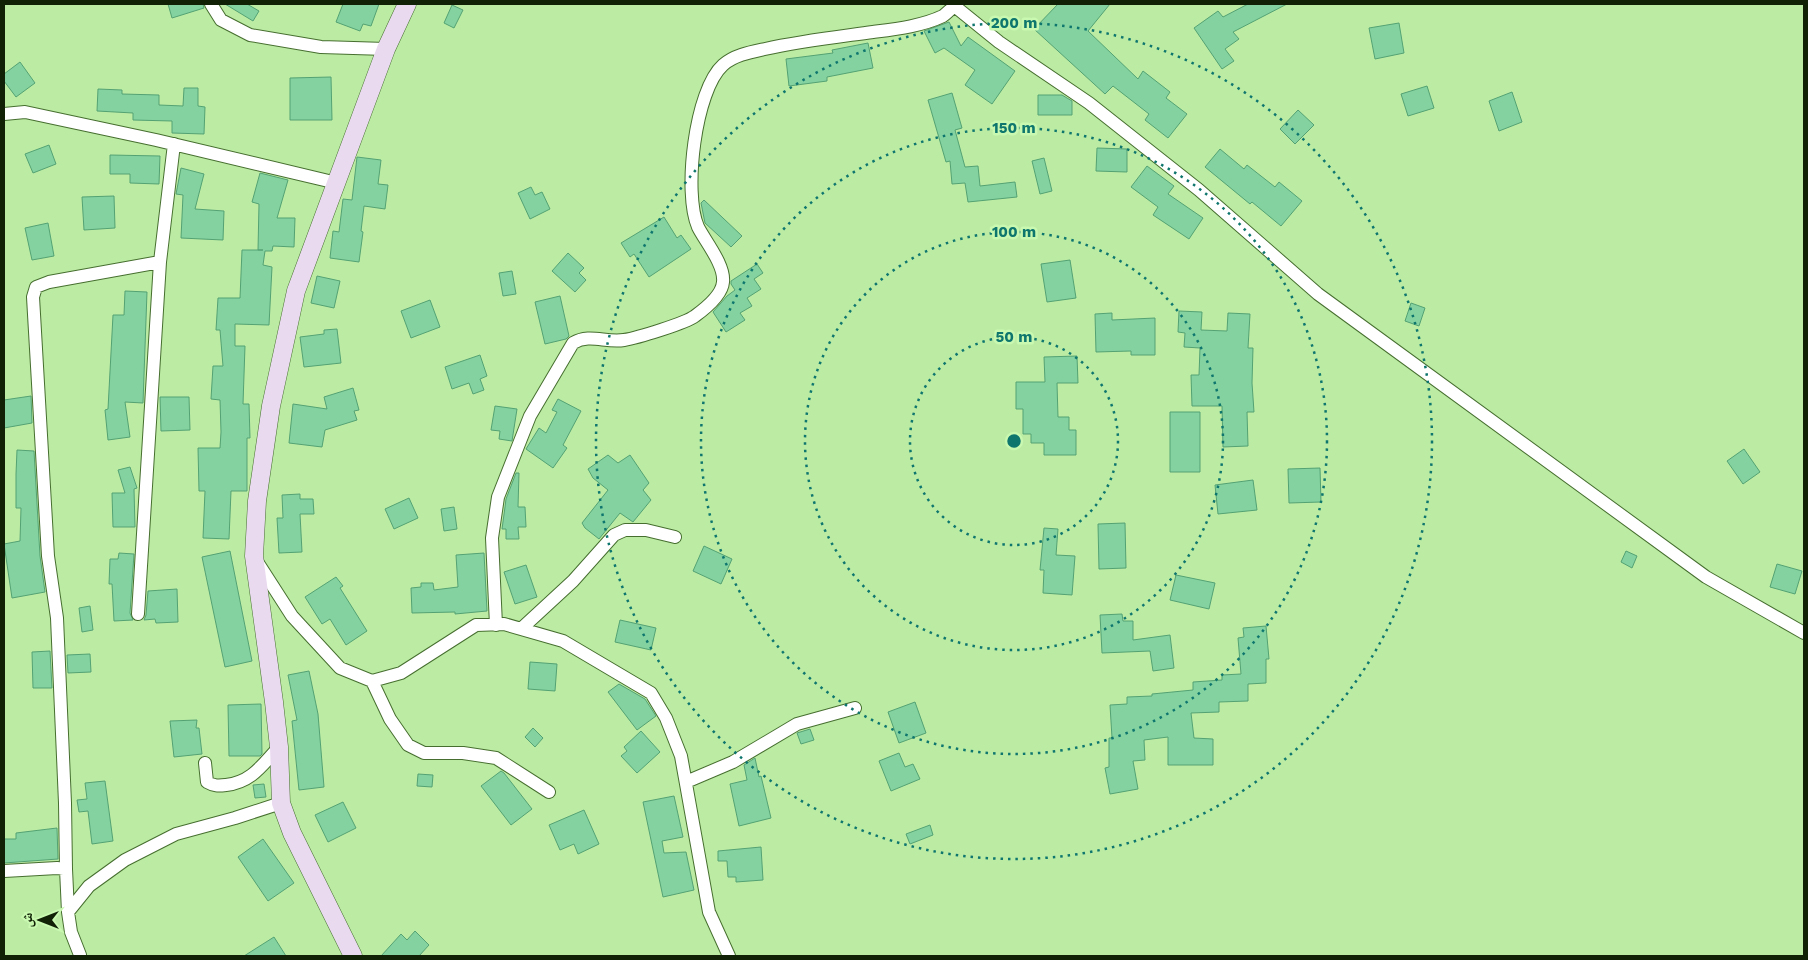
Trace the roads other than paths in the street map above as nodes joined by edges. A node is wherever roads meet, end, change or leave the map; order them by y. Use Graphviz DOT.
graph roads {
  1 [pos="211,4"];
  2 [pos="407,4"];
  3 [pos="953,5"];
  4 [pos="386,49"];
  5 [pos="4,114"];
  6 [pos="174,144"];
  7 [pos="337,183"];
  8 [pos="160,262"];
  9 [pos="675,537"];
  10 [pos="254,556"];
  11 [pos="138,614"];
  12 [pos="496,625"];
  13 [pos="521,629"];
  14 [pos="1804,633"];
  15 [pos="372,680"];
  16 [pos="855,708"];
  17 [pos="279,747"];
  18 [pos="205,763"];
  19 [pos="686,782"];
  20 [pos="549,792"];
  21 [pos="281,803"];
  22 [pos="66,868"];
  23 [pos="4,871"];
  24 [pos="68,912"];
  25 [pos="80,955"];
  26 [pos="353,956"];
  27 [pos="729,956"];
  1 -- 4 [label="street"];
  2 -- 4 [label="main road"];
  3 -- 12 [label="street"];
  3 -- 14 [label="street"];
  4 -- 7 [label="main road"];
  5 -- 6 [label="street"];
  6 -- 7 [label="street"];
  6 -- 8 [label="street"];
  7 -- 10 [label="main road"];
  8 -- 11 [label="street"];
  8 -- 22 [label="street"];
  9 -- 13 [label="street"];
  10 -- 15 [label="street"];
  10 -- 17 [label="main road"];
  12 -- 13 [label="street"];
  12 -- 15 [label="street"];
  13 -- 19 [label="street"];
  15 -- 20 [label="street"];
  16 -- 19 [label="street"];
  17 -- 18 [label="street"];
  17 -- 21 [label="main road"];
  19 -- 27 [label="street"];
  21 -- 24 [label="street"];
  21 -- 26 [label="main road"];
  22 -- 23 [label="street"];
  22 -- 24 [label="street"];
  24 -- 25 [label="street"];
}
